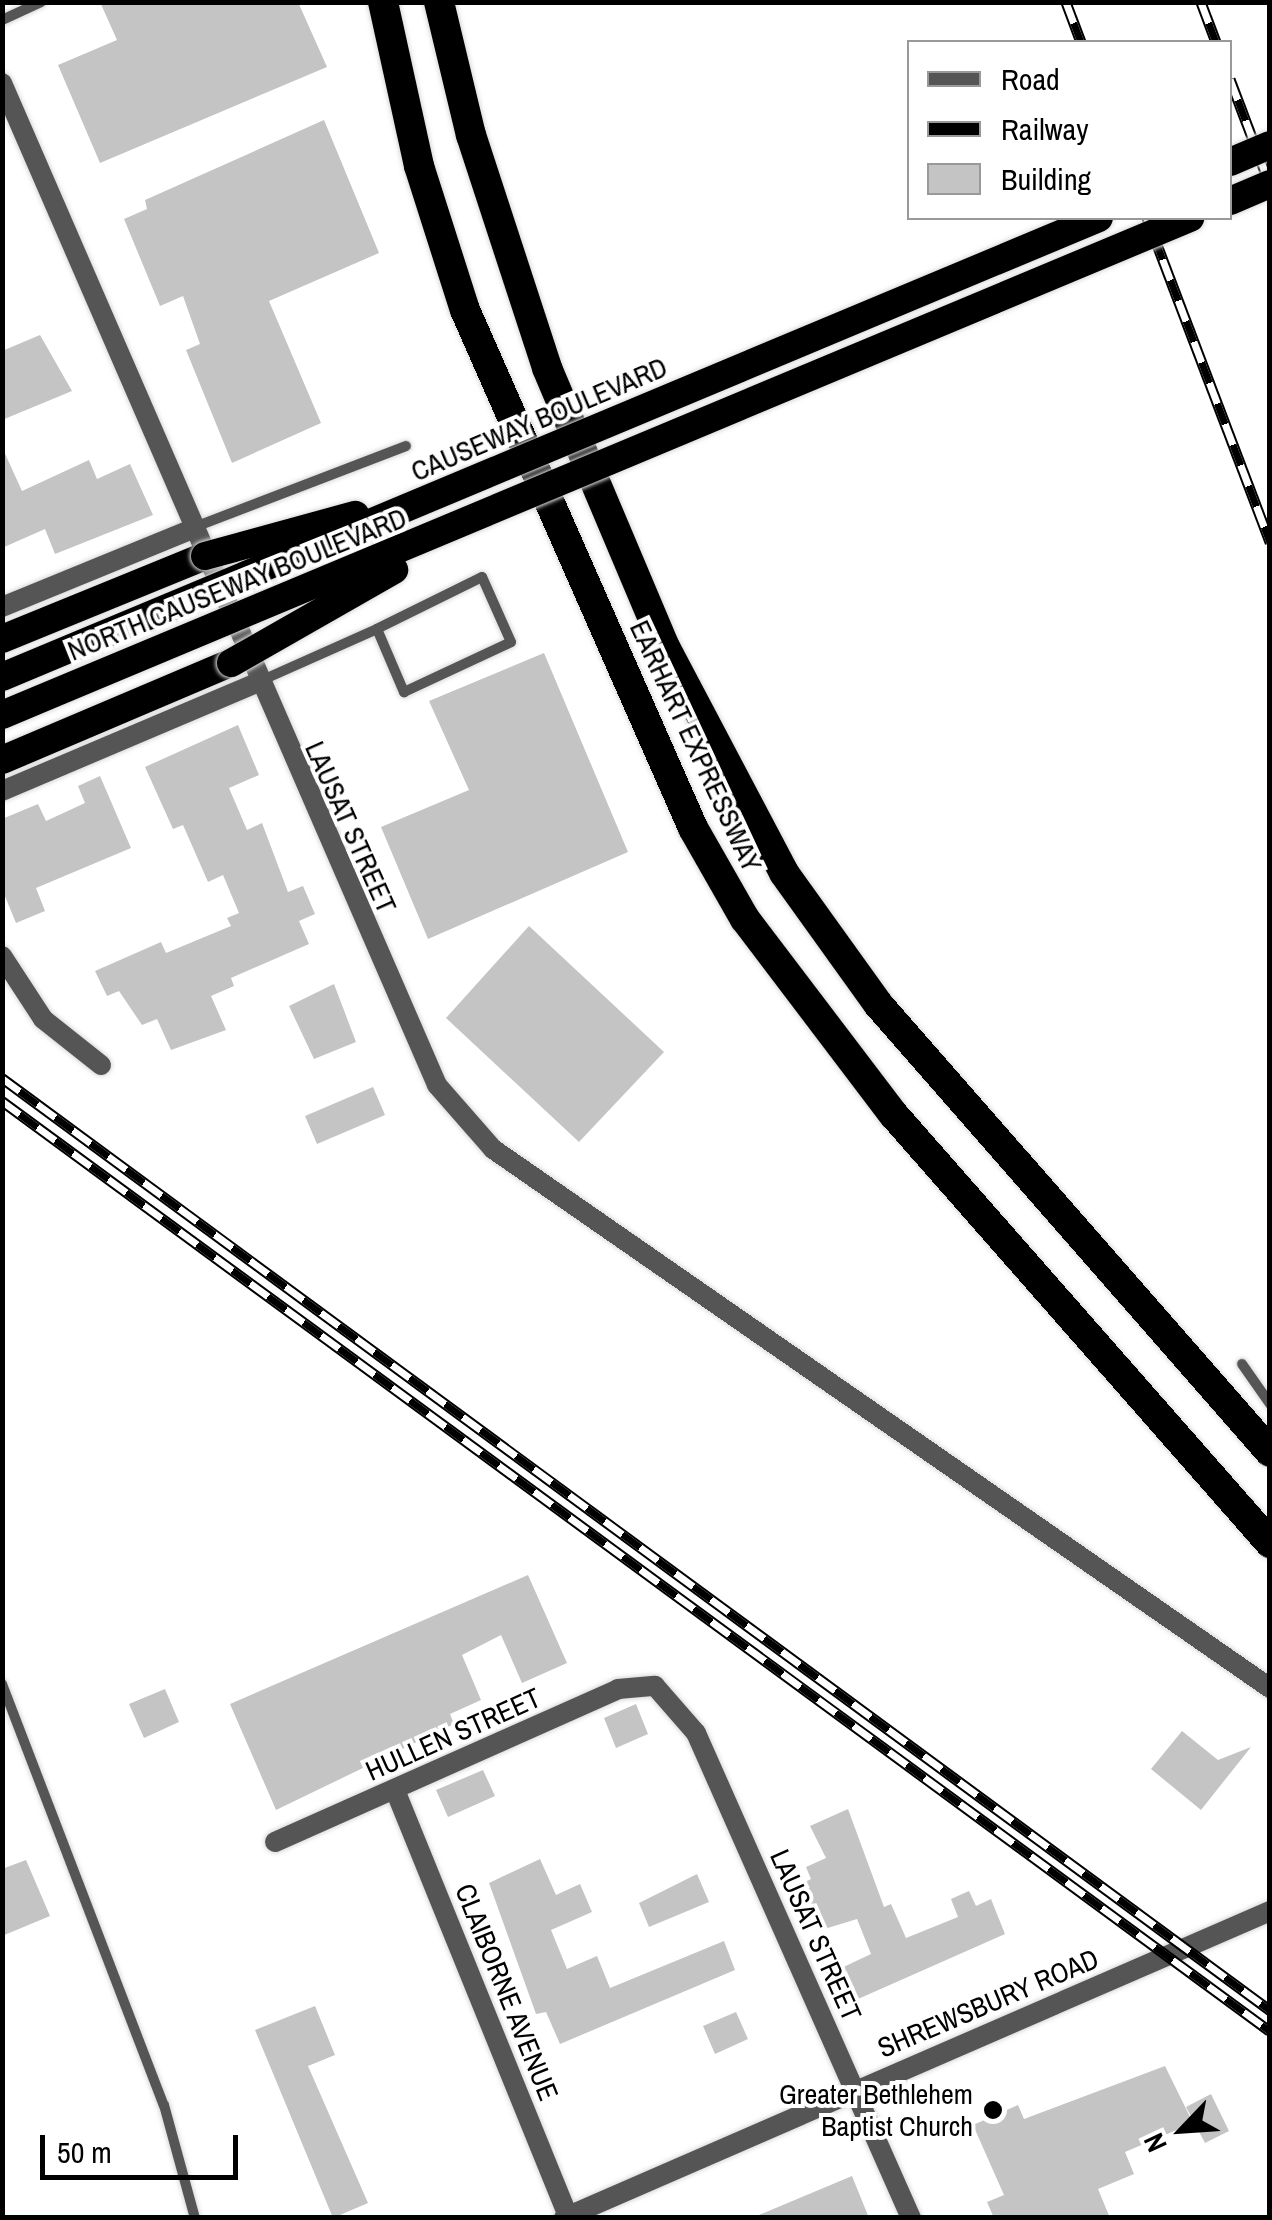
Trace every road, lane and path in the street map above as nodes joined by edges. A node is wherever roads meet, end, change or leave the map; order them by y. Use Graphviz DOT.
graph roads {
  1 [pos="42,2"];
  2 [pos="383,2"];
  3 [pos="439,2"];
  4 [pos="2,20"];
  5 [pos="2,83"];
  6 [pos="1270,145"];
  7 [pos="1232,161"];
  8 [pos="1270,184"];
  9 [pos="1232,200"];
  10 [pos="1094,220"];
  11 [pos="1185,220"];
  12 [pos="406,446"];
  13 [pos="504,469"];
  14 [pos="496,512"];
  15 [pos="194,528"];
  16 [pos="2,606"];
  17 [pos="377,629"];
  18 [pos="2,640"];
  19 [pos="2,676"];
  20 [pos="257,683"];
  21 [pos="2,715"];
  22 [pos="2,760"];
  23 [pos="2,791"];
  24 [pos="2,956"];
  25 [pos="101,1065"];
  26 [pos="1242,1364"];
  27 [pos="1270,1404"];
  28 [pos="1270,1452"];
  29 [pos="1270,1543"];
  30 [pos="2,1684"];
  31 [pos="655,1686"];
  32 [pos="1270,1688"];
  33 [pos="396,1790"];
  34 [pos="275,1842"];
  35 [pos="1270,1911"];
  36 [pos="856,2090"];
  37 [pos="566,2216"];
  38 [pos="196,2218"];
  39 [pos="912,2218"];
  1 -- 4 [label="lane"];
  2 -- 29 [label="highway, EARHART EXPRESSWAY"];
  3 -- 28 [label="highway, EARHART EXPRESSWAY"];
  5 -- 15 [label="street, LAUSAT STREET"];
  6 -- 7 [label="highway, bridge"];
  8 -- 9 [label="highway, bridge"];
  10 -- 13 [label="highway, CAUSEWAY BOULEVARD, bridge"];
  11 -- 14 [label="highway, bridge"];
  12 -- 15 [label="lane"];
  13 -- 18 [label="highway, bridge"];
  13 -- 19 [label="highway, CAUSEWAY BOULEVARD, bridge"];
  14 -- 21 [label="highway, NORTH CAUSEWAY BOULEVARD, bridge"];
  14 -- 22 [label="highway, bridge"];
  15 -- 16 [label="street"];
  15 -- 20 [label="street, LAUSAT STREET"];
  17 -- 17 [label="lane"];
  17 -- 20 [label="lane"];
  20 -- 23 [label="street"];
  20 -- 32 [label="street, LAUSAT STREET"];
  24 -- 25 [label="street"];
  26 -- 27 [label="lane"];
  30 -- 38 [label="lane"];
  31 -- 33 [label="street, HULLEN STREET"];
  31 -- 36 [label="street, LAUSAT STREET"];
  33 -- 34 [label="street, HULLEN STREET"];
  33 -- 37 [label="street, CLAIBORNE AVENUE"];
  35 -- 36 [label="street, SHREWSBURY ROAD"];
  36 -- 37 [label="street, SHREWSBURY ROAD"];
  36 -- 39 [label="street, LAUSAT STREET"];
}
